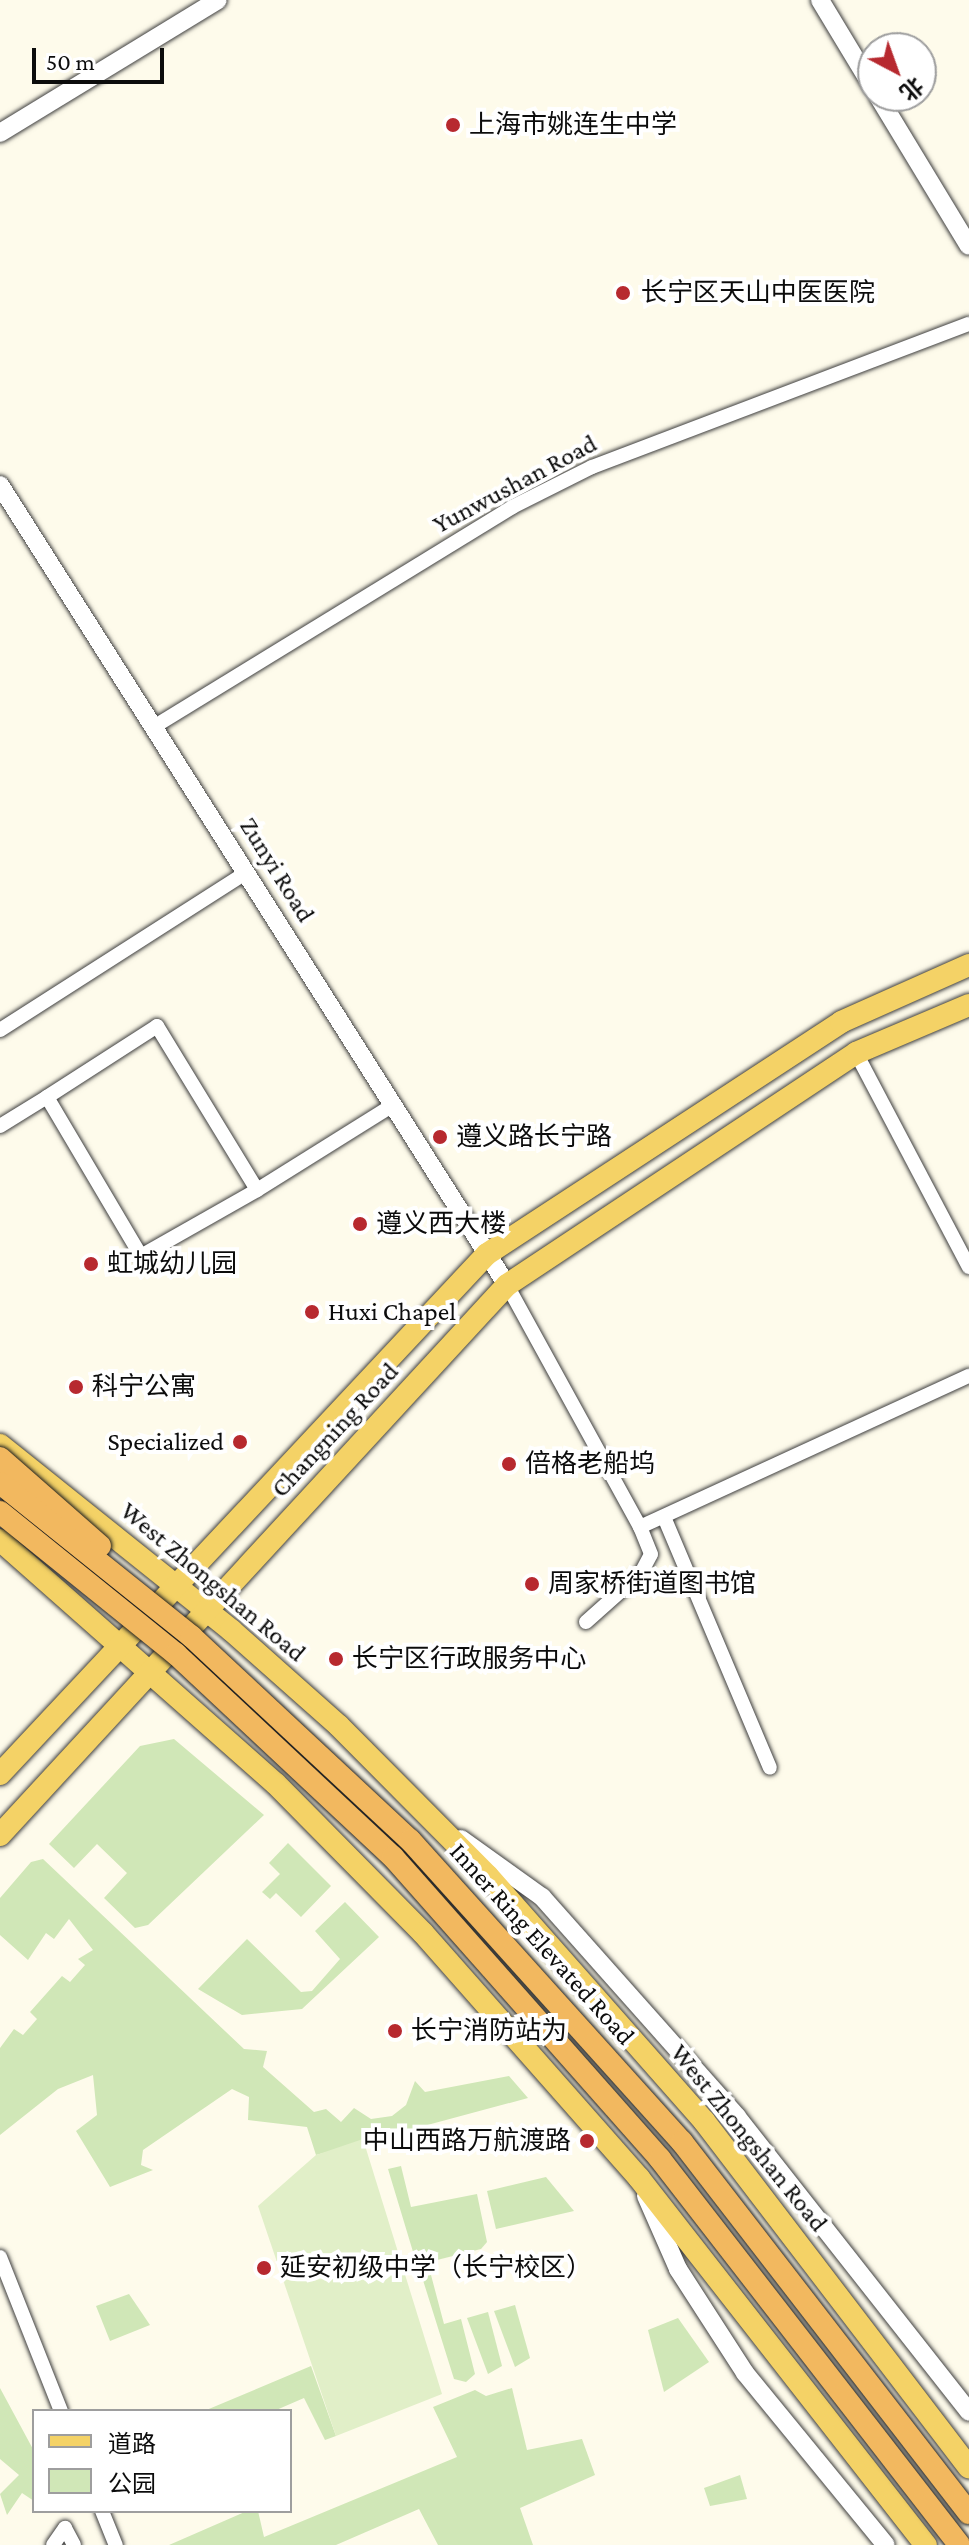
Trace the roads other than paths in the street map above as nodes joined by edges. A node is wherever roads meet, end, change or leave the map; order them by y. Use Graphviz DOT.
graph roads {
  1 [pos="218,0"];
  2 [pos="820,0"];
  3 [pos="857,61"];
  4 [pos="888,112"];
  5 [pos="0,133"];
  6 [pos="969,246"];
  7 [pos="969,324"];
  8 [pos="0,485"];
  9 [pos="155,726"];
  10 [pos="247,872"];
  11 [pos="969,965"];
  12 [pos="969,1005"];
  13 [pos="0,1030"];
  14 [pos="856,1053"];
  15 [pos="47,1097"];
  16 [pos="393,1105"];
  17 [pos="0,1126"];
  18 [pos="257,1190"];
  19 [pos="487,1254"];
  20 [pos="969,1267"];
  21 [pos="507,1285"];
  22 [pos="969,1376"];
  23 [pos="0,1445"];
  24 [pos="0,1458"];
  25 [pos="0,1483"];
  26 [pos="0,1512"];
  27 [pos="664,1517"];
  28 [pos="640,1527"];
  29 [pos="0,1540"];
  30 [pos="174,1582"];
  31 [pos="206,1609"];
  32 [pos="586,1622"];
  33 [pos="192,1637"];
  34 [pos="120,1642"];
  35 [pos="151,1669"];
  36 [pos="770,1768"];
  37 [pos="0,1774"];
  38 [pos="431,1817"];
  39 [pos="0,1835"];
  40 [pos="639,2178"];
  41 [pos="0,2257"];
  42 [pos="60,2409"];
  43 [pos="969,2412"];
  44 [pos="969,2467"];
  45 [pos="103,2513"];
  46 [pos="969,2513"];
  47 [pos="53,2545"];
  48 [pos="74,2545"];
  49 [pos="116,2545"];
  50 [pos="886,2545"];
  51 [pos="926,2545"];
  52 [pos="959,2545"];
  1 -- 5 [label="street"];
  2 -- 3 [label="street"];
  4 -- 6 [label="street"];
  7 -- 9 [label="street, Yunwushan Road"];
  8 -- 9 [label="street, Zunyi Road"];
  9 -- 10 [label="street, Zunyi Road"];
  10 -- 13 [label="street"];
  10 -- 16 [label="street, Zunyi Road"];
  11 -- 19 [label="main road, Changning Road"];
  12 -- 14 [label="main road, Changning Road"];
  14 -- 20 [label="street"];
  14 -- 21 [label="main road, Changning Road"];
  15 -- 17 [label="street"];
  15 -- 18 [label="street"];
  15 -- 18 [label="street"];
  16 -- 18 [label="street"];
  16 -- 19 [label="street, Zunyi Road"];
  19 -- 21 [label="street, Zunyi Road"];
  19 -- 30 [label="main road, Changning Road"];
  21 -- 28 [label="street"];
  21 -- 31 [label="main road, Changning Road"];
  22 -- 27 [label="street"];
  23 -- 30 [label="main road, West Zhongshan Road"];
  24 -- 33 [label="highway, bridge"];
  25 -- 33 [label="highway, Inner Ring Elevated Road, bridge"];
  26 -- 52 [label="highway, Inner Ring Elevated Road, bridge"];
  27 -- 28 [label="street"];
  27 -- 36 [label="street"];
  28 -- 32 [label="street"];
  29 -- 34 [label="main road"];
  30 -- 31 [label="main road, West Zhongshan Road"];
  30 -- 34 [label="main road, Changning Road"];
  31 -- 35 [label="main road, Changning Road"];
  31 -- 38 [label="main road, West Zhongshan Road"];
  33 -- 46 [label="highway, Inner Ring Elevated Road, bridge"];
  34 -- 35 [label="main road"];
  34 -- 37 [label="main road, Changning Road"];
  35 -- 39 [label="main road, Changning Road"];
  35 -- 40 [label="main road"];
  38 -- 43 [label="street"];
  38 -- 44 [label="main road, West Zhongshan Road"];
  40 -- 50 [label="street"];
  40 -- 51 [label="main road"];
  41 -- 42 [label="street"];
  45 -- 49 [label="street"];
  47 -- 48 [label="street"];
}
